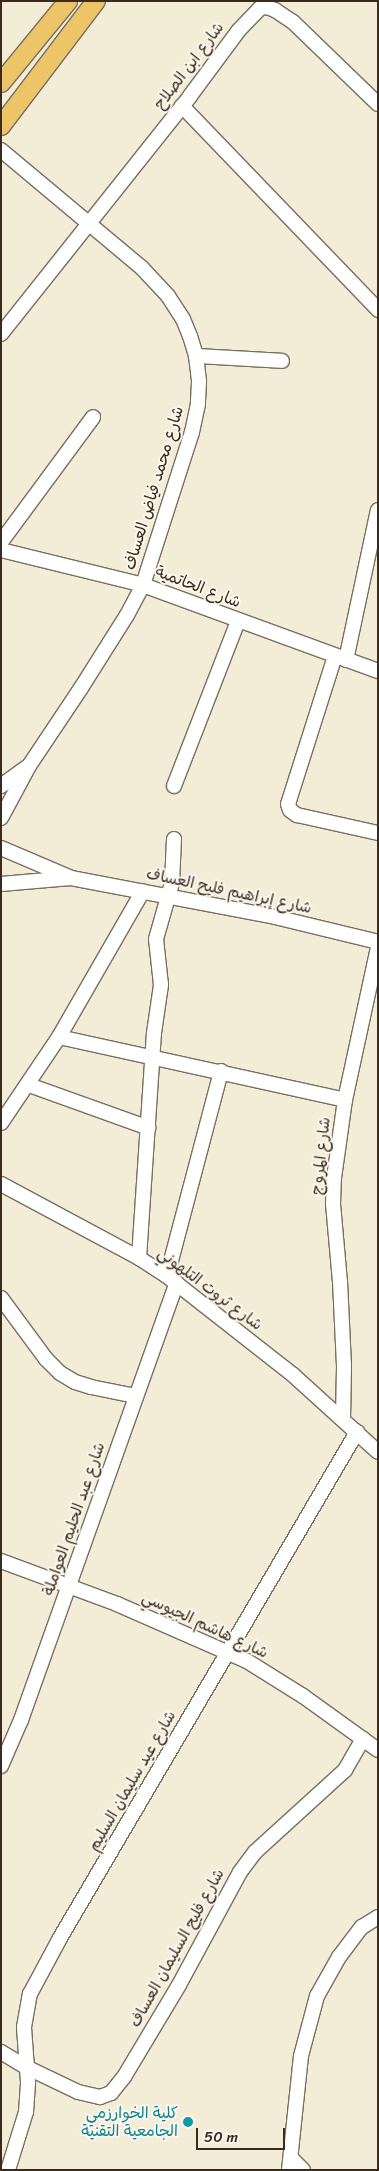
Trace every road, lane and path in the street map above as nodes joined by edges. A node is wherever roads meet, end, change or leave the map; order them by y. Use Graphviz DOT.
graph roads {
  1 [pos="68,1"];
  2 [pos="96,1"];
  3 [pos="1,83"];
  4 [pos="378,104"];
  5 [pos="182,106"];
  6 [pos="1,126"];
  7 [pos="1,150"];
  8 [pos="90,223"];
  9 [pos="378,310"];
  10 [pos="1,334"];
  11 [pos="196,356"];
  12 [pos="282,361"];
  13 [pos="93,417"];
  14 [pos="378,510"];
  15 [pos="1,542"];
  16 [pos="1,550"];
  17 [pos="143,585"];
  18 [pos="238,621"];
  19 [pos="340,658"];
  20 [pos="378,671"];
  21 [pos="29,766"];
  22 [pos="1,786"];
  23 [pos="174,786"];
  24 [pos="1,818"];
  25 [pos="378,834"];
  26 [pos="174,839"];
  27 [pos="1,848"];
  28 [pos="72,878"];
  29 [pos="1,884"];
  30 [pos="143,891"];
  31 [pos="169,895"];
  32 [pos="378,942"];
  33 [pos="378,947"];
  34 [pos="59,1037"];
  35 [pos="153,1056"];
  36 [pos="221,1071"];
  37 [pos="29,1085"];
  38 [pos="345,1100"];
  39 [pos="1,1123"];
  40 [pos="149,1128"];
  41 [pos="1,1184"];
  42 [pos="139,1258"];
  43 [pos="172,1279"];
  44 [pos="1,1298"];
  45 [pos="136,1396"];
  46 [pos="343,1419"];
  47 [pos="357,1432"];
  48 [pos="378,1452"];
  49 [pos="1,1561"];
  50 [pos="69,1586"];
  51 [pos="228,1652"];
  52 [pos="363,1739"];
  53 [pos="378,1750"];
  54 [pos="1,1766"];
  55 [pos="378,1917"];
  56 [pos="378,1928"];
  57 [pos="355,1937"];
  58 [pos="1,2052"];
  59 [pos="28,2068"];
  60 [pos="290,2164"];
  61 [pos="8,2170"];
  62 [pos="303,2170"];
  1 -- 3 [label="main road"];
  2 -- 6 [label="main road"];
  4 -- 5 [label="street, شارع ابن الصلاح"];
  5 -- 8 [label="street, شارع ابن الصلاح"];
  5 -- 9 [label="street"];
  7 -- 8 [label="street, شارع محمد فياض العساف"];
  8 -- 10 [label="street, شارع ابن الصلاح"];
  8 -- 11 [label="street, شارع محمد فياض العساف"];
  11 -- 12 [label="street"];
  11 -- 17 [label="street, شارع محمد فياض العساف"];
  13 -- 15 [label="street"];
  14 -- 19 [label="street"];
  16 -- 17 [label="street, شارع الحاتمية"];
  17 -- 18 [label="street, شارع الحاتمية"];
  17 -- 21 [label="street, شارع محمد فياض العساف"];
  18 -- 19 [label="street, شارع الحاتمية"];
  18 -- 23 [label="street"];
  19 -- 20 [label="street, شارع الحاتمية"];
  19 -- 25 [label="street"];
  21 -- 22 [label="street, شارع محمد فياض العساف"];
  21 -- 24 [label="street, شارع محمد فياض العساف"];
  26 -- 31 [label="street"];
  27 -- 28 [label="street, شارع إبراهيم فليح العساف"];
  28 -- 29 [label="street, شارع إبراهيم فليح العساف"];
  28 -- 30 [label="street, شارع إبراهيم فليح العساف"];
  30 -- 31 [label="street, شارع إبراهيم فليح العساف"];
  30 -- 34 [label="street"];
  31 -- 32 [label="street, شارع إبراهيم فليح العساف"];
  31 -- 35 [label="street"];
  33 -- 38 [label="street"];
  34 -- 35 [label="street, شارع المروج"];
  34 -- 37 [label="street"];
  35 -- 36 [label="street, شارع المروج"];
  35 -- 40 [label="street"];
  36 -- 38 [label="street, شارع المروج"];
  36 -- 43 [label="street, شارع عبد الحليم العواملة"];
  37 -- 39 [label="street"];
  37 -- 40 [label="street"];
  38 -- 46 [label="street, شارع المروج"];
  40 -- 42 [label="street"];
  41 -- 42 [label="street, شارع ثروت التلهوني"];
  42 -- 43 [label="street, شارع ثروت التلهوني"];
  43 -- 45 [label="street, شارع عبد الحليم العواملة"];
  43 -- 46 [label="street, شارع ثروت التلهوني"];
  44 -- 45 [label="street"];
  45 -- 50 [label="street, شارع عبد الحليم العواملة"];
  46 -- 47 [label="street, شارع ثروت التلهوني"];
  47 -- 48 [label="street, شارع ثروت التلهوني"];
  47 -- 51 [label="street, شارع عيد سليمان السليم"];
  49 -- 50 [label="street, شارع هاشم الجيوسي"];
  50 -- 51 [label="street, شارع هاشم الجيوسي"];
  50 -- 54 [label="street, شارع عبد الحليم العواملة"];
  51 -- 52 [label="street, شارع هاشم الجيوسي"];
  51 -- 59 [label="street, شارع عيد سليمان السليم"];
  52 -- 53 [label="street, شارع هاشم الجيوسي"];
  52 -- 59 [label="street, شارع فليح السليمان العساف"];
  55 -- 57 [label="street"];
  56 -- 57 [label="street"];
  57 -- 60 [label="street"];
  58 -- 59 [label="street, شارع فليح السليمان العساف"];
  59 -- 61 [label="street, شارع عيد سليمان السليم"];
  60 -- 62 [label="street"];
}
